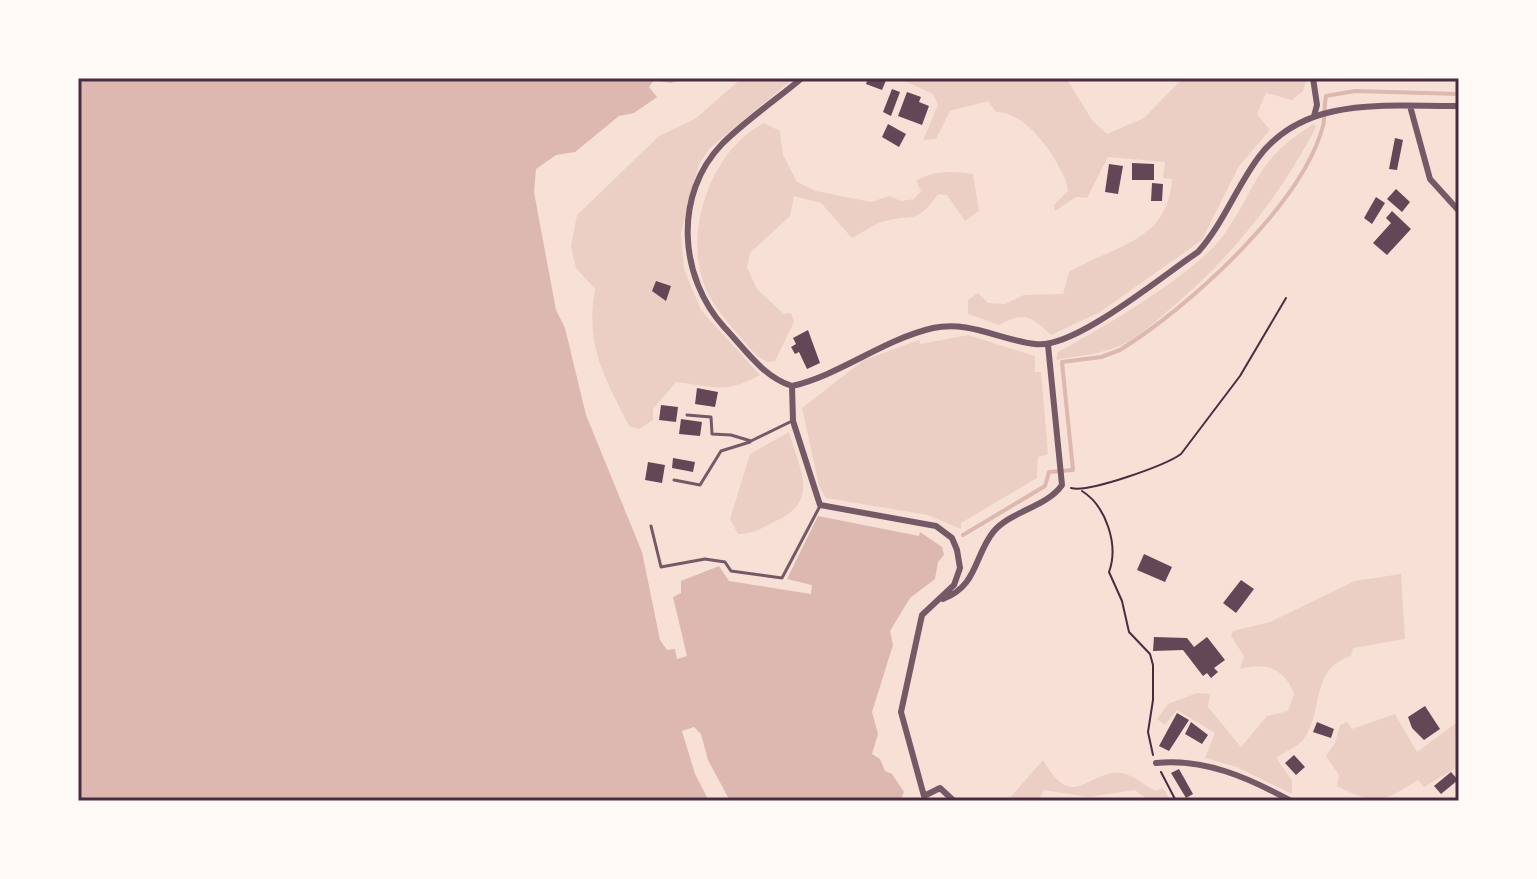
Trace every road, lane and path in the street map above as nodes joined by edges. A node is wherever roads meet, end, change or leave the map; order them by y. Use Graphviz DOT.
graph roads {
  1 [pos="802,78"];
  2 [pos="1313,78"];
  3 [pos="1410,106"];
  4 [pos="1459,106"];
  5 [pos="1316,115"];
  6 [pos="1459,211"];
  7 [pos="1286,298"];
  8 [pos="1048,345"];
  9 [pos="792,386"];
  10 [pos="687,415"];
  11 [pos="793,421"];
  12 [pos="751,441"];
  13 [pos="674,480"];
  14 [pos="1062,482"];
  15 [pos="1082,491"];
  16 [pos="820,505"];
  17 [pos="651,526"];
  18 [pos="939,600"];
  19 [pos="1156,763"];
  20 [pos="954,801"];
  21 [pos="1176,801"];
  22 [pos="1291,801"];
  1 -- 9 [label="street"];
  2 -- 5 [label="street"];
  3 -- 4 [label="street"];
  3 -- 5 [label="street"];
  3 -- 6 [label="street"];
  5 -- 8 [label="street"];
  7 -- 15 [label="path"];
  8 -- 9 [label="street"];
  8 -- 14 [label="street"];
  9 -- 11 [label="street"];
  10 -- 12 [label="lane"];
  11 -- 12 [label="lane"];
  11 -- 16 [label="street"];
  12 -- 13 [label="lane"];
  14 -- 15 [label="path"];
  14 -- 18 [label="street"];
  15 -- 19 [label="path"];
  16 -- 17 [label="lane"];
  16 -- 18 [label="street"];
  18 -- 20 [label="street"];
  19 -- 21 [label="path"];
  19 -- 22 [label="street"];
}
